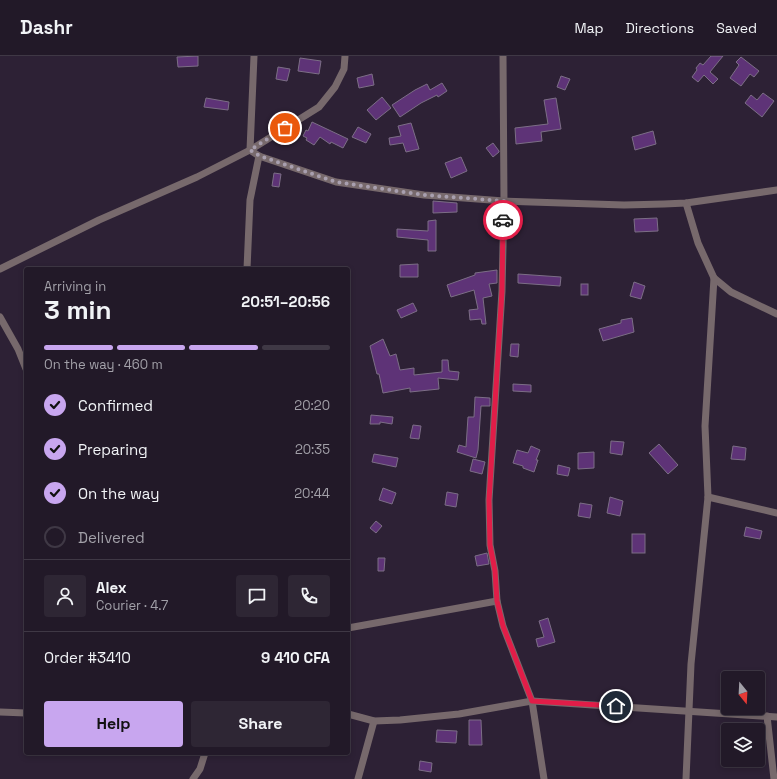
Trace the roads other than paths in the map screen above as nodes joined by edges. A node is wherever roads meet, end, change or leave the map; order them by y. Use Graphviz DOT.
graph roads {
  1 [pos="254,56"];
  2 [pos="345,56"];
  3 [pos="503,56"];
  4 [pos="250,150"];
  5 [pos="260,156"];
  6 [pos="777,190"];
  7 [pos="504,201"];
  8 [pos="686,203"];
  9 [pos="247,267"];
  10 [pos="0,269"];
  11 [pos="714,278"];
  12 [pos="777,314"];
  13 [pos="0,317"];
  14 [pos="24,364"];
  15 [pos="708,497"];
  16 [pos="777,513"];
  17 [pos="497,601"];
  18 [pos="350,628"];
  19 [pos="532,701"];
  20 [pos="688,710"];
  21 [pos="0,712"];
  22 [pos="24,713"];
  23 [pos="350,715"];
  24 [pos="767,716"];
  25 [pos="777,717"];
  26 [pos="374,721"];
  27 [pos="204,755"];
  28 [pos="193,779"];
  29 [pos="358,779"];
  30 [pos="544,779"];
  31 [pos="686,779"];
  32 [pos="774,779"];
  1 -- 4 [label="street"];
  2 -- 4 [label="street"];
  3 -- 7 [label="street"];
  4 -- 5 [label="street"];
  4 -- 10 [label="street"];
  5 -- 7 [label="street"];
  5 -- 9 [label="street"];
  6 -- 8 [label="street"];
  7 -- 8 [label="street"];
  7 -- 17 [label="street"];
  8 -- 11 [label="street"];
  11 -- 12 [label="street"];
  11 -- 15 [label="street"];
  13 -- 14 [label="street"];
  15 -- 16 [label="street"];
  15 -- 20 [label="street"];
  17 -- 18 [label="street"];
  17 -- 19 [label="street"];
  19 -- 20 [label="street"];
  19 -- 26 [label="street"];
  19 -- 30 [label="street"];
  20 -- 24 [label="street"];
  20 -- 31 [label="street"];
  21 -- 22 [label="street"];
  23 -- 26 [label="street"];
  24 -- 25 [label="street"];
  24 -- 32 [label="street"];
  26 -- 29 [label="street"];
  27 -- 28 [label="street"];
}
